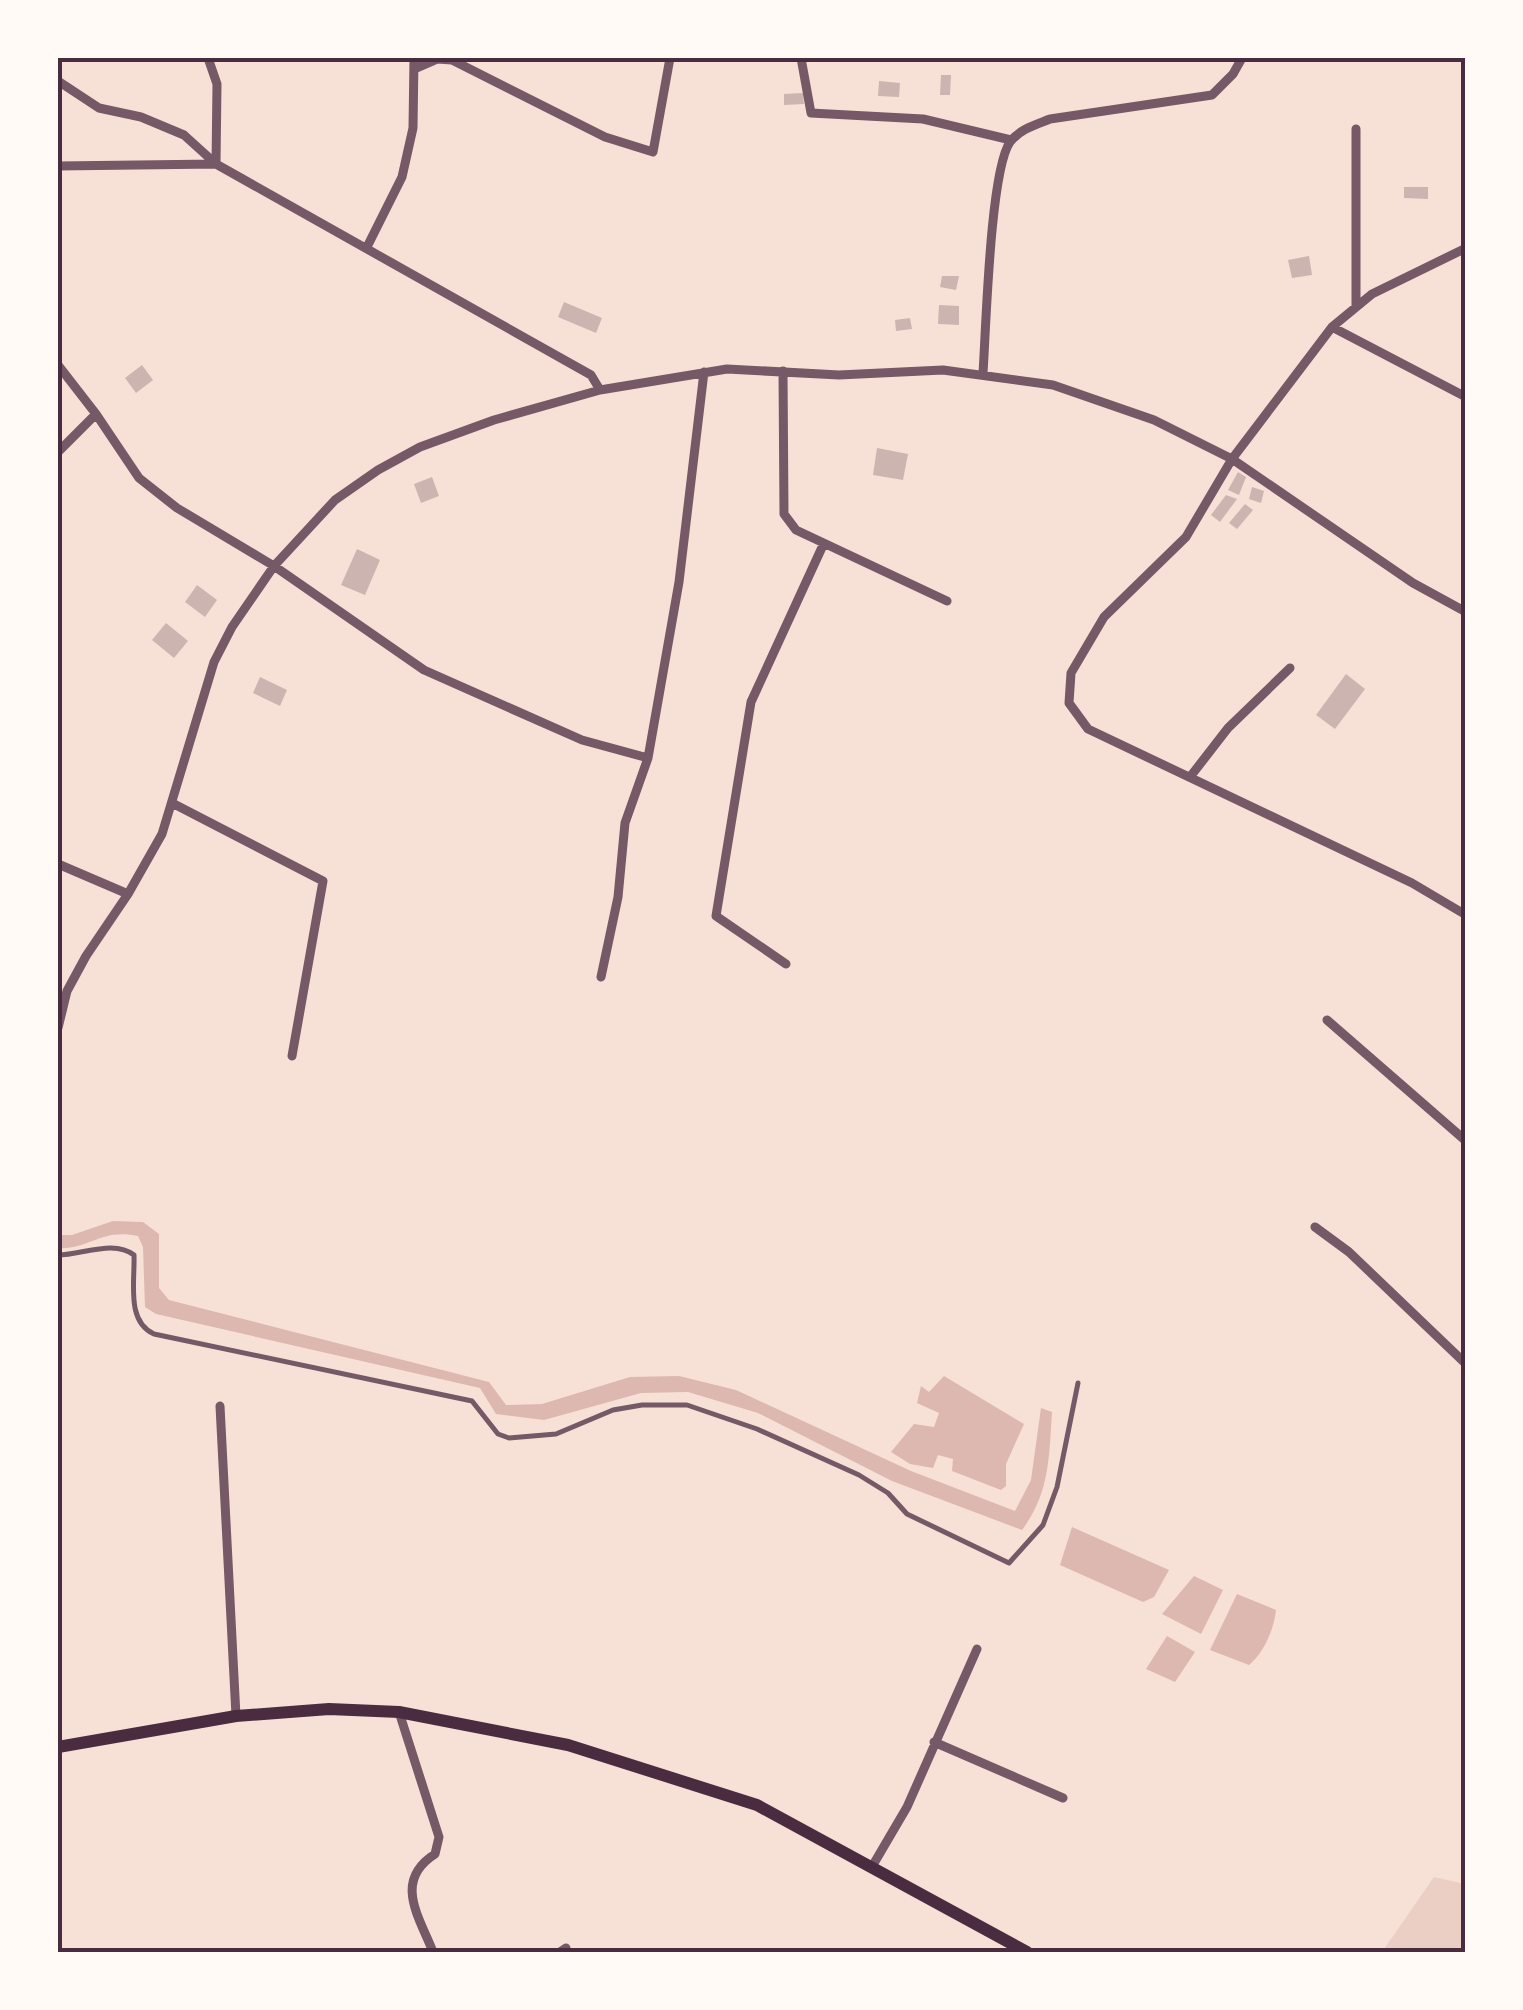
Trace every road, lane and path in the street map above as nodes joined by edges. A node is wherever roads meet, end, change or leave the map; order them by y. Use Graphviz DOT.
graph roads {
  1 [pos="208,58"];
  2 [pos="414,58"];
  3 [pos="670,58"];
  4 [pos="801,58"];
  5 [pos="1242,58"];
  6 [pos="414,69"];
  7 [pos="58,81"];
  8 [pos="1356,129"];
  9 [pos="1011,140"];
  10 [pos="216,164"];
  11 [pos="58,166"];
  12 [pos="366,246"];
  13 [pos="1466,248"];
  14 [pos="1356,307"];
  15 [pos="1332,327"];
  16 [pos="58,365"];
  17 [pos="783,371"];
  18 [pos="704,372"];
  19 [pos="983,374"];
  20 [pos="600,390"];
  21 [pos="1466,397"];
  22 [pos="96,414"];
  23 [pos="58,452"];
  24 [pos="1232,459"];
  25 [pos="824,543"];
  26 [pos="274,566"];
  27 [pos="947,600"];
  28 [pos="1466,612"];
  29 [pos="1290,668"];
  30 [pos="648,758"];
  31 [pos="1190,778"];
  32 [pos="174,804"];
  33 [pos="58,864"];
  34 [pos="128,894"];
  35 [pos="1466,914"];
  36 [pos="786,964"];
  37 [pos="601,977"];
  38 [pos="1327,1020"];
  39 [pos="58,1028"];
  40 [pos="292,1056"];
  41 [pos="1466,1141"];
  42 [pos="1314,1227"];
  43 [pos="58,1255"];
  44 [pos="1466,1364"];
  45 [pos="1078,1383"];
  46 [pos="220,1406"];
  47 [pos="977,1649"];
  48 [pos="399,1712"];
  49 [pos="236,1716"];
  50 [pos="934,1742"];
  51 [pos="58,1747"];
  52 [pos="1063,1798"];
  53 [pos="873,1866"];
  54 [pos="433,1952"];
  55 [pos="1027,1952"];
  1 -- 10 [label="street"];
  2 -- 6 [label="street"];
  3 -- 6 [label="street"];
  4 -- 9 [label="street"];
  5 -- 9 [label="street"];
  6 -- 12 [label="street"];
  7 -- 10 [label="street"];
  8 -- 14 [label="street"];
  9 -- 19 [label="street"];
  10 -- 11 [label="street"];
  10 -- 12 [label="street"];
  12 -- 20 [label="street"];
  13 -- 14 [label="street"];
  14 -- 15 [label="street"];
  15 -- 21 [label="street"];
  15 -- 24 [label="street"];
  16 -- 22 [label="street"];
  17 -- 18 [label="street"];
  17 -- 19 [label="street"];
  17 -- 25 [label="street"];
  18 -- 20 [label="street"];
  18 -- 30 [label="street"];
  19 -- 24 [label="street"];
  20 -- 26 [label="street"];
  22 -- 23 [label="street"];
  22 -- 26 [label="street"];
  24 -- 28 [label="street"];
  24 -- 31 [label="street"];
  25 -- 27 [label="street"];
  25 -- 36 [label="street"];
  26 -- 30 [label="street"];
  26 -- 32 [label="street"];
  29 -- 31 [label="street"];
  30 -- 37 [label="street"];
  31 -- 35 [label="street"];
  32 -- 34 [label="street"];
  32 -- 40 [label="street"];
  33 -- 34 [label="street"];
  34 -- 39 [label="street"];
  38 -- 41 [label="street"];
  42 -- 44 [label="street"];
  43 -- 45 [label="lane"];
  46 -- 49 [label="street"];
  47 -- 50 [label="street"];
  48 -- 49 [label="main road"];
  48 -- 53 [label="main road"];
  48 -- 54 [label="street"];
  49 -- 51 [label="main road"];
  50 -- 52 [label="street"];
  50 -- 53 [label="street"];
  53 -- 55 [label="main road"];
}
